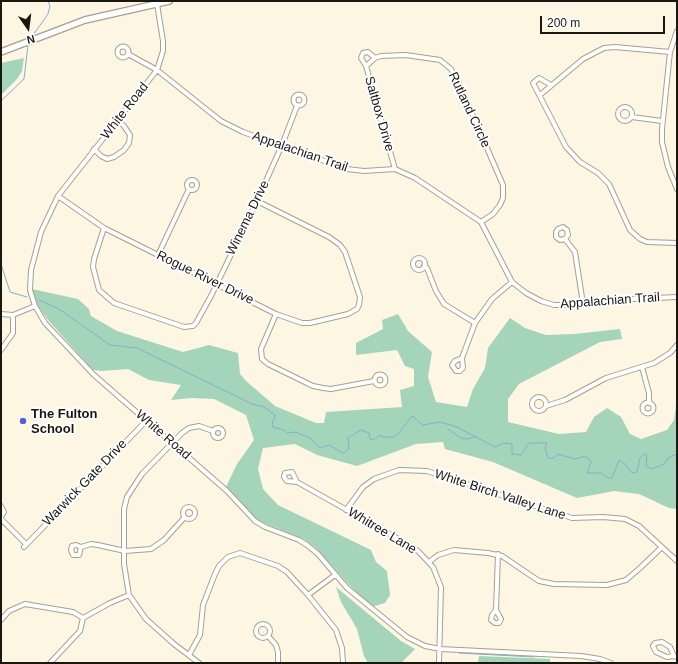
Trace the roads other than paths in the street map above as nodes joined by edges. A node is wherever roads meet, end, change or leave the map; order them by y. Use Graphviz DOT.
graph roads {
  1 [pos="169,1"];
  2 [pos="157,4"];
  3 [pos="677,30"];
  4 [pos="1,52"];
  5 [pos="670,52"];
  6 [pos="128,54"];
  7 [pos="374,59"];
  8 [pos="366,66"];
  9 [pos="157,70"];
  10 [pos="551,85"];
  11 [pos="540,95"];
  12 [pos="297,106"];
  13 [pos="632,117"];
  14 [pos="118,121"];
  15 [pos="662,121"];
  16 [pos="282,146"];
  17 [pos="94,149"];
  18 [pos="394,169"];
  19 [pos="189,189"];
  20 [pos="677,189"];
  21 [pos="58,196"];
  22 [pos="257,201"];
  23 [pos="481,222"];
  24 [pos="104,228"];
  25 [pos="565,239"];
  26 [pos="677,243"];
  27 [pos="158,255"];
  28 [pos="424,266"];
  29 [pos="512,282"];
  30 [pos="217,284"];
  31 [pos="677,297"];
  32 [pos="583,304"];
  33 [pos="34,306"];
  34 [pos="1,314"];
  35 [pos="276,314"];
  36 [pos="13,315"];
  37 [pos="475,323"];
  38 [pos="677,345"];
  39 [pos="1,350"];
  40 [pos="462,358"];
  41 [pos="642,367"];
  42 [pos="374,381"];
  43 [pos="649,403"];
  44 [pos="546,406"];
  45 [pos="147,420"];
  46 [pos="213,431"];
  47 [pos="173,443"];
  48 [pos="297,482"];
  49 [pos="1,506"];
  50 [pos="346,510"];
  51 [pos="1,518"];
  52 [pos="184,518"];
  53 [pos="81,547"];
  54 [pos="662,547"];
  55 [pos="125,551"];
  56 [pos="498,554"];
  57 [pos="677,561"];
  58 [pos="429,562"];
  59 [pos="335,575"];
  60 [pos="129,595"];
  61 [pos="308,595"];
  62 [pos="496,610"];
  63 [pos="83,618"];
  64 [pos="1,620"];
  65 [pos="268,636"];
  66 [pos="440,649"];
  67 [pos="189,655"];
  68 [pos="676,657"];
  69 [pos="50,663"];
  70 [pos="199,663"];
  71 [pos="278,663"];
  72 [pos="343,663"];
  73 [pos="439,663"];
  74 [pos="611,663"];
  1 -- 2 [label="street"];
  2 -- 4 [label="street"];
  2 -- 9 [label="street, White Road"];
  3 -- 5 [label="street"];
  5 -- 10 [label="street"];
  5 -- 15 [label="street"];
  6 -- 9 [label="street, Appalachian Trail"];
  7 -- 8 [label="street, Saltbox Drive"];
  7 -- 8 [label="street, Rutland Circle"];
  7 -- 23 [label="street, Rutland Circle"];
  8 -- 18 [label="street, Saltbox Drive"];
  9 -- 14 [label="street, White Road"];
  9 -- 16 [label="street, Appalachian Trail"];
  10 -- 11 [label="street"];
  10 -- 11 [label="street"];
  11 -- 26 [label="street"];
  12 -- 16 [label="street, Winema Drive"];
  13 -- 15 [label="street"];
  14 -- 17 [label="street, White Road"];
  14 -- 17 [label="street"];
  15 -- 20 [label="street"];
  16 -- 18 [label="street, Appalachian Trail"];
  16 -- 22 [label="street, Winema Drive"];
  17 -- 21 [label="street, White Road"];
  18 -- 23 [label="street, Appalachian Trail"];
  19 -- 27 [label="street"];
  21 -- 24 [label="street, Rogue River Drive"];
  21 -- 33 [label="street, White Road"];
  22 -- 30 [label="street, Winema Drive"];
  22 -- 35 [label="street, Rogue River Drive"];
  23 -- 29 [label="street, Appalachian Trail"];
  24 -- 27 [label="street, Rogue River Drive"];
  24 -- 30 [label="street, Winema Drive"];
  25 -- 32 [label="street"];
  27 -- 30 [label="street, Rogue River Drive"];
  28 -- 37 [label="street"];
  29 -- 32 [label="street, Appalachian Trail"];
  29 -- 37 [label="street"];
  30 -- 35 [label="street, Rogue River Drive"];
  31 -- 32 [label="street, Appalachian Trail"];
  33 -- 36 [label="street"];
  33 -- 45 [label="street, White Road"];
  34 -- 36 [label="street"];
  35 -- 42 [label="street"];
  36 -- 39 [label="street"];
  37 -- 40 [label="street"];
  38 -- 41 [label="street"];
  41 -- 43 [label="street"];
  41 -- 44 [label="street"];
  45 -- 47 [label="street, White Road"];
  45 -- 51 [label="street, Warwick Gate Drive"];
  46 -- 47 [label="street"];
  47 -- 55 [label="street"];
  47 -- 59 [label="street, White Road"];
  48 -- 50 [label="street, Whitree Lane"];
  49 -- 51 [label="street"];
  50 -- 54 [label="street, White Birch Valley Lane"];
  50 -- 58 [label="street, Whitree Lane"];
  52 -- 55 [label="street"];
  53 -- 55 [label="street"];
  54 -- 56 [label="street"];
  54 -- 57 [label="street, White Birch Valley Lane"];
  55 -- 60 [label="street"];
  56 -- 58 [label="street"];
  56 -- 62 [label="street"];
  58 -- 66 [label="street, Whitree Lane"];
  59 -- 61 [label="street"];
  59 -- 66 [label="street, White Road"];
  60 -- 63 [label="street"];
  60 -- 67 [label="street"];
  61 -- 67 [label="street"];
  61 -- 72 [label="street"];
  63 -- 64 [label="street"];
  63 -- 69 [label="street"];
  65 -- 71 [label="street"];
  66 -- 73 [label="street, Whitree Lane"];
  66 -- 74 [label="street, White Road"];
  67 -- 70 [label="street"];
  68 -- 68 [label="street"];
}
